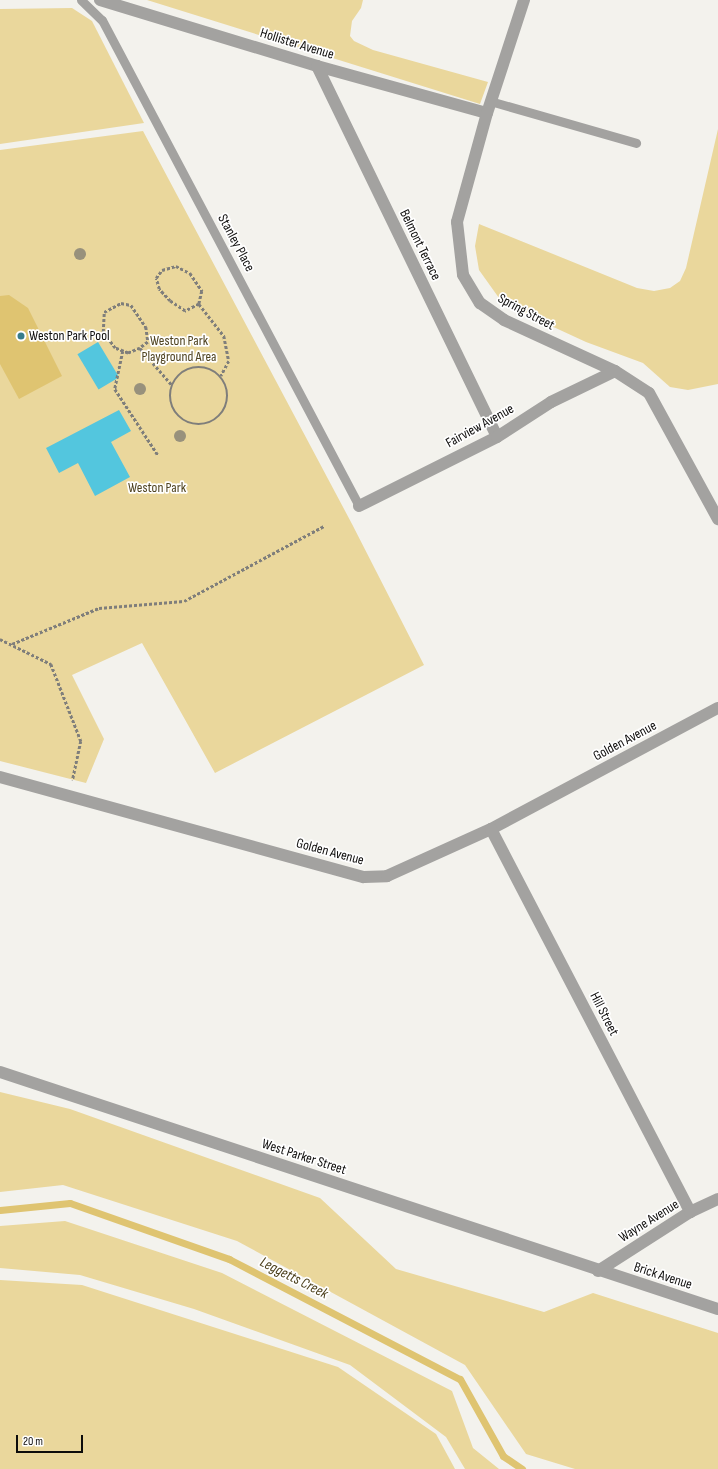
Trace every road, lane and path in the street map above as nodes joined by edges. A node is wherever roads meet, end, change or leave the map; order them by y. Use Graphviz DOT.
graph roads {
  1 [pos="81,0"];
  2 [pos="100,0"];
  3 [pos="524,0"];
  4 [pos="316,66"];
  5 [pos="490,101"];
  6 [pos="487,113"];
  7 [pos="636,143"];
  8 [pos="200,304"];
  9 [pos="140,348"];
  10 [pos="123,351"];
  11 [pos="615,371"];
  12 [pos="221,376"];
  13 [pos="172,384"];
  14 [pos="496,437"];
  15 [pos="158,455"];
  16 [pos="359,506"];
  17 [pos="718,519"];
  18 [pos="324,526"];
  19 [pos="0,639"];
  20 [pos="12,644"];
  21 [pos="718,708"];
  22 [pos="0,777"];
  23 [pos="71,788"];
  24 [pos="491,829"];
  25 [pos="0,1072"];
  26 [pos="718,1199"];
  27 [pos="690,1212"];
  28 [pos="598,1271"];
  29 [pos="718,1309"];
  1 -- 16 [label="lane, Stanley Place"];
  2 -- 4 [label="street, Hollister Avenue"];
  3 -- 5 [label="street, Spring Street"];
  4 -- 6 [label="street, Hollister Avenue"];
  4 -- 14 [label="street, Belmont Terrace"];
  5 -- 6 [label="street, Spring Street"];
  5 -- 7 [label="lane"];
  6 -- 11 [label="street, Spring Street"];
  8 -- 8 [label="path"];
  8 -- 12 [label="path"];
  9 -- 10 [label="path"];
  9 -- 10 [label="path"];
  9 -- 13 [label="path"];
  10 -- 15 [label="path"];
  11 -- 14 [label="street, Fairview Avenue"];
  11 -- 17 [label="street, Spring Street"];
  12 -- 13 [label="path"];
  12 -- 13 [label="path"];
  14 -- 16 [label="street, Fairview Avenue"];
  18 -- 20 [label="path"];
  19 -- 20 [label="path"];
  20 -- 23 [label="path"];
  21 -- 24 [label="street, Golden Avenue"];
  22 -- 24 [label="street, Golden Avenue"];
  24 -- 27 [label="street, Hill Street"];
  25 -- 28 [label="street, West Parker Street"];
  26 -- 27 [label="street, Wayne Avenue"];
  27 -- 28 [label="street, Wayne Avenue"];
  28 -- 29 [label="street, Brick Avenue"];
}
